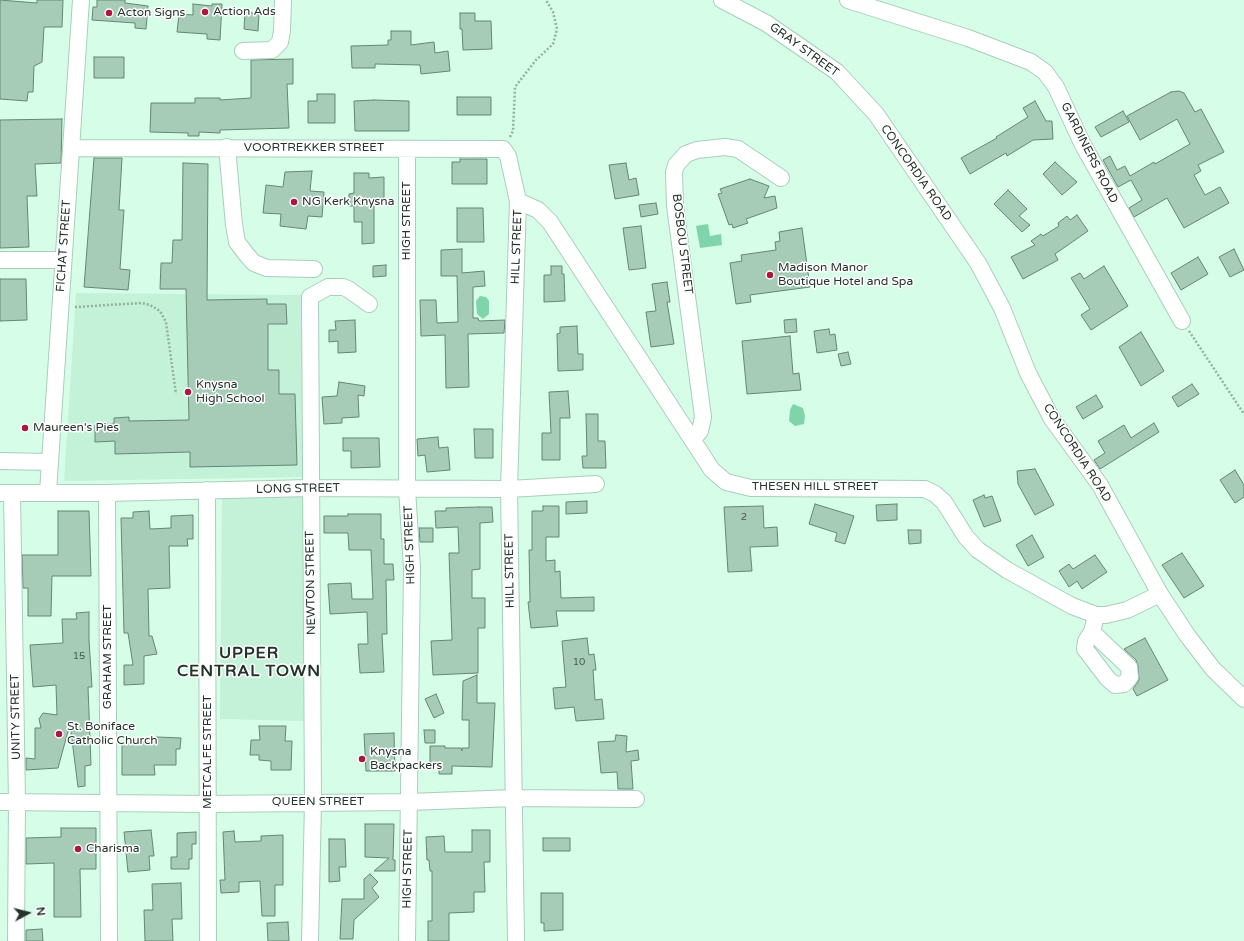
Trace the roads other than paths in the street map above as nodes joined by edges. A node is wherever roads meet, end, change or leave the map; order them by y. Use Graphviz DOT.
graph roads {
  1 [pos="81,0"];
  2 [pos="283,0"];
  3 [pos="722,0"];
  4 [pos="848,0"];
  5 [pos="242,51"];
  6 [pos="876,114"];
  7 [pos="228,147"];
  8 [pos="71,148"];
  9 [pos="407,149"];
  10 [pos="781,178"];
  11 [pos="518,200"];
  12 [pos="0,260"];
  13 [pos="63,260"];
  14 [pos="314,269"];
  15 [pos="369,304"];
  16 [pos="1182,321"];
  17 [pos="693,439"];
  18 [pos="0,461"];
  19 [pos="49,462"];
  20 [pos="596,484"];
  21 [pos="310,488"];
  22 [pos="407,489"];
  23 [pos="509,489"];
  24 [pos="207,490"];
  25 [pos="48,492"];
  26 [pos="6,493"];
  27 [pos="107,493"];
  28 [pos="1160,594"];
  29 [pos="1096,615"];
  30 [pos="1092,632"];
  31 [pos="1244,699"];
  32 [pos="514,798"];
  33 [pos="636,799"];
  34 [pos="0,802"];
  35 [pos="17,802"];
  36 [pos="109,802"];
  37 [pos="313,802"];
  38 [pos="409,802"];
  39 [pos="208,804"];
  40 [pos="16,941"];
  41 [pos="109,941"];
  42 [pos="208,941"];
  43 [pos="310,941"];
  44 [pos="408,941"];
  45 [pos="516,941"];
  1 -- 8 [label="street, FICHAT STREET"];
  2 -- 5 [label="street"];
  3 -- 6 [label="street, GRAY STREET"];
  4 -- 16 [label="street, GARDINERS ROAD"];
  6 -- 28 [label="street, CONCORDIA ROAD"];
  7 -- 8 [label="street, VOORTREKKER STREET"];
  7 -- 9 [label="street, VOORTREKKER STREET"];
  7 -- 14 [label="street"];
  8 -- 13 [label="street, FICHAT STREET"];
  9 -- 11 [label="street, VOORTREKKER STREET"];
  9 -- 22 [label="street, HIGH STREET"];
  10 -- 17 [label="street, BOSBOU STREET"];
  11 -- 17 [label="street, THESEN HILL STREET"];
  11 -- 23 [label="street, HILL STREET"];
  12 -- 13 [label="street"];
  13 -- 19 [label="street, FICHAT STREET"];
  15 -- 21 [label="street, NEWTON STREET"];
  17 -- 29 [label="street, THESEN HILL STREET"];
  18 -- 19 [label="street"];
  19 -- 25 [label="street, FICHAT STREET"];
  20 -- 23 [label="street, LONG STREET"];
  21 -- 22 [label="street, LONG STREET"];
  21 -- 24 [label="street, LONG STREET"];
  21 -- 37 [label="street, NEWTON STREET"];
  22 -- 23 [label="street, LONG STREET"];
  22 -- 38 [label="street, HIGH STREET"];
  23 -- 32 [label="street, HILL STREET"];
  24 -- 27 [label="street, LONG STREET"];
  24 -- 39 [label="street, METCALFE STREET"];
  25 -- 26 [label="street, LONG STREET"];
  25 -- 27 [label="street, LONG STREET"];
  26 -- 35 [label="street, UNITY STREET"];
  27 -- 36 [label="street, GRAHAM STREET"];
  28 -- 29 [label="street, THESEN HILL STREET"];
  28 -- 31 [label="street, CONCORDIA ROAD"];
  29 -- 30 [label="street"];
  32 -- 33 [label="street, QUEEN STREET"];
  32 -- 38 [label="street, QUEEN STREET"];
  32 -- 45 [label="street, HILL STREET"];
  34 -- 35 [label="street, QUEEN STREET"];
  35 -- 36 [label="street, QUEEN STREET"];
  35 -- 40 [label="street, UNITY STREET"];
  36 -- 39 [label="street, QUEEN STREET"];
  36 -- 41 [label="street, GRAHAM STREET"];
  37 -- 38 [label="street, QUEEN STREET"];
  37 -- 39 [label="street, QUEEN STREET"];
  37 -- 43 [label="street, NEWTON STREET"];
  38 -- 44 [label="street, HIGH STREET"];
  39 -- 42 [label="street, METCALFE STREET"];
}
